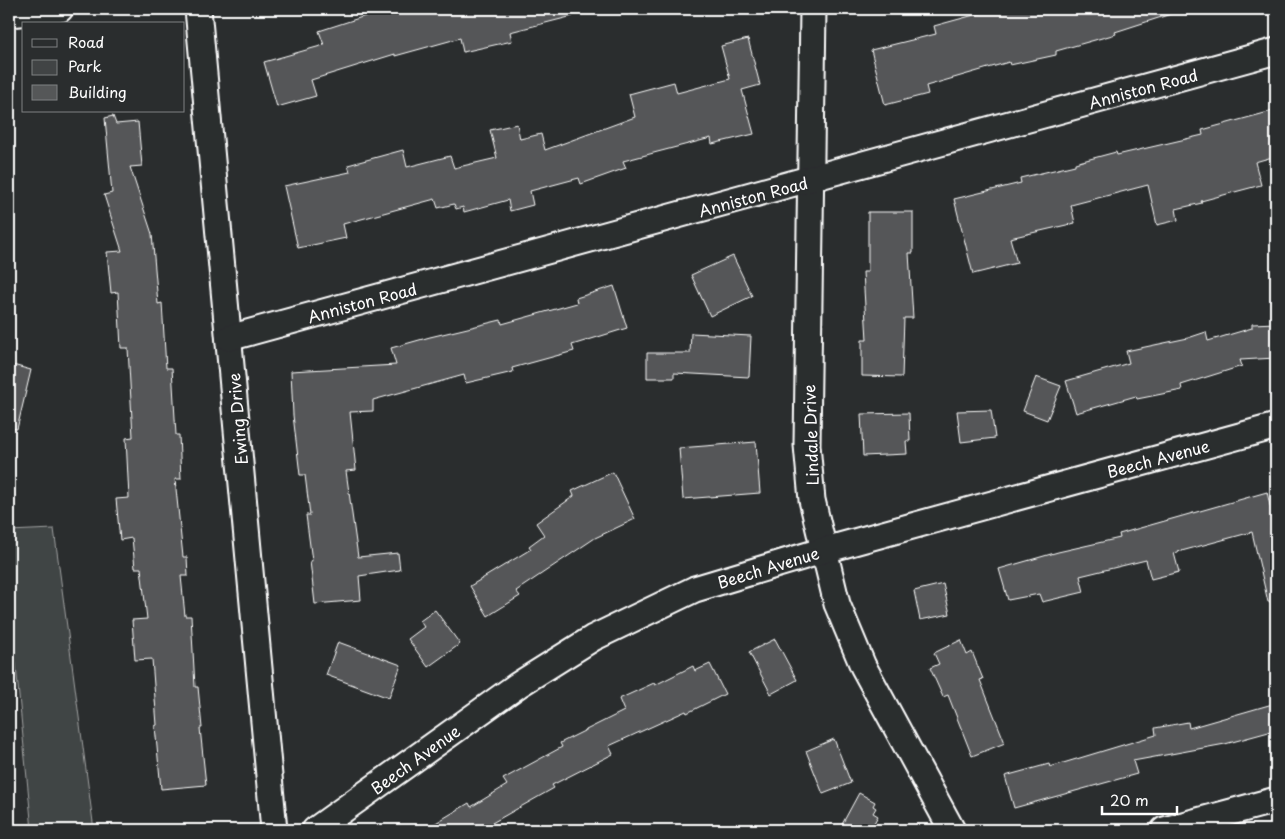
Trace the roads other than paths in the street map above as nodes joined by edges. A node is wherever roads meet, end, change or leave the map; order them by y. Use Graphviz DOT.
graph roads {
  1 [pos="60,9"];
  2 [pos="198,9"];
  3 [pos="813,9"];
  4 [pos="9,14"];
  5 [pos="1276,51"];
  6 [pos="810,180"];
  7 [pos="229,338"];
  8 [pos="1276,426"];
  9 [pos="825,550"];
  10 [pos="1276,800"];
  11 [pos="274,830"];
  12 [pos="315,830"];
  13 [pos="952,830"];
  14 [pos="1164,830"];
  1 -- 4 [label="street"];
  2 -- 7 [label="street, Ewing Drive"];
  3 -- 6 [label="street, Lindale Drive"];
  5 -- 6 [label="street, Anniston Road"];
  6 -- 7 [label="street, Anniston Road"];
  6 -- 9 [label="street, Lindale Drive"];
  7 -- 11 [label="street, Ewing Drive"];
  8 -- 9 [label="street, Beech Avenue"];
  9 -- 12 [label="street, Beech Avenue"];
  9 -- 13 [label="street, Lindale Drive"];
  10 -- 14 [label="street"];
}
